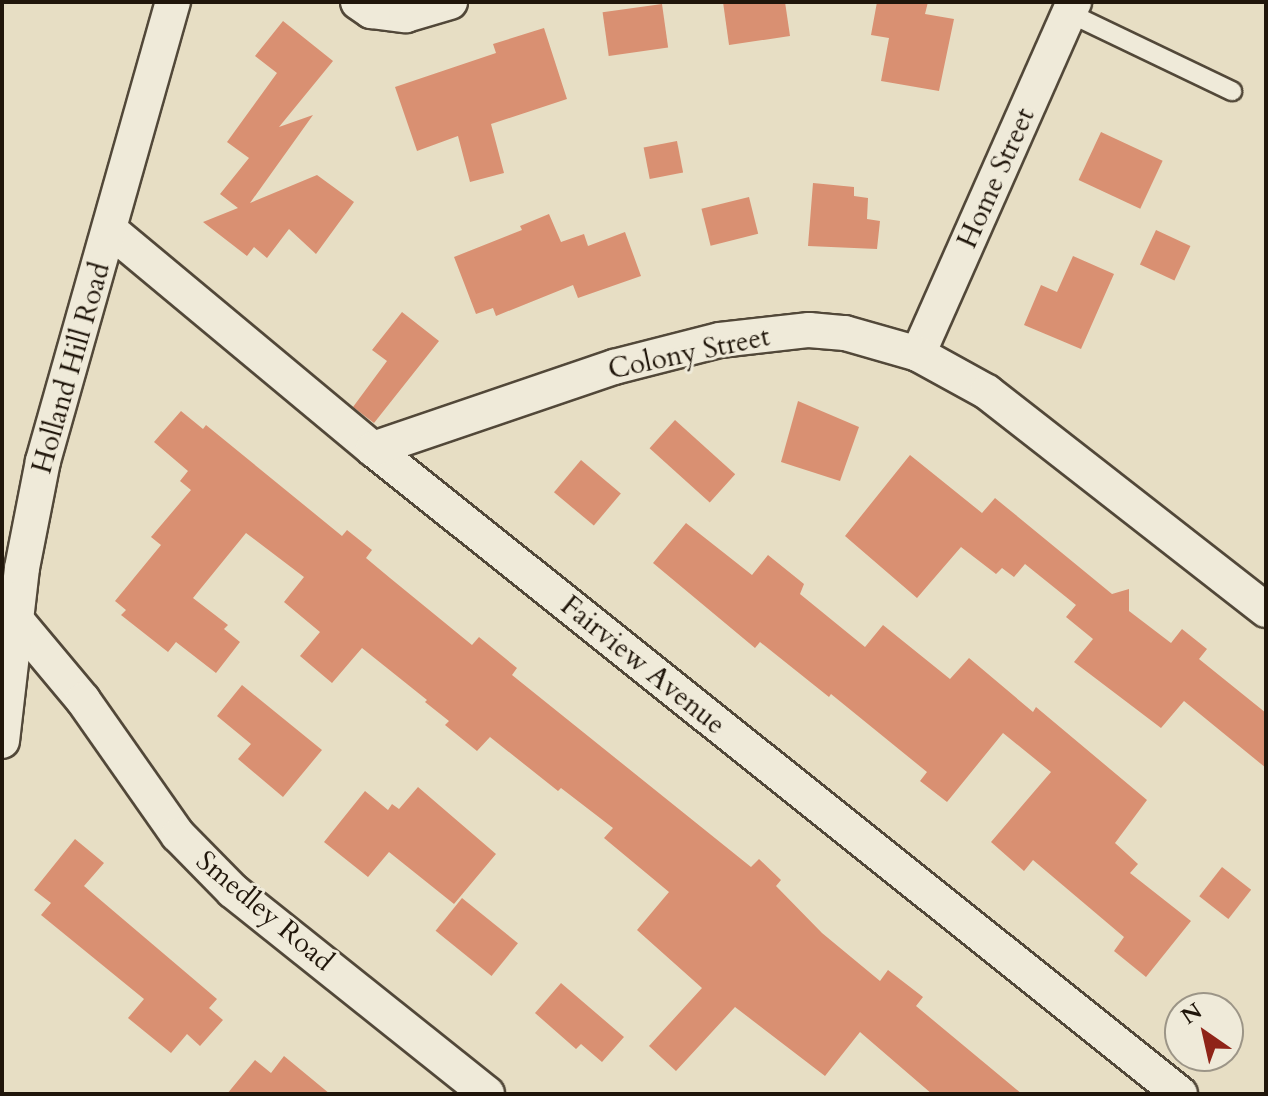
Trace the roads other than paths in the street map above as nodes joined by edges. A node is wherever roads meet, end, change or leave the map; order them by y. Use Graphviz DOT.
graph roads {
  1 [pos="173,2"];
  2 [pos="358,2"];
  3 [pos="450,2"];
  4 [pos="1071,7"];
  5 [pos="1232,91"];
  6 [pos="110,230"];
  7 [pos="918,354"];
  8 [pos="373,449"];
  9 [pos="12,559"];
  10 [pos="1266,610"];
  11 [pos="17,621"];
  12 [pos="2,741"];
  13 [pos="487,1094"];
  14 [pos="1180,1094"];
  1 -- 6 [label="street, Holland Hill Road"];
  2 -- 3 [label="street"];
  4 -- 5 [label="lane"];
  4 -- 7 [label="street, Home Street"];
  6 -- 8 [label="street, Fairview Avenue"];
  6 -- 9 [label="street, Holland Hill Road"];
  7 -- 8 [label="street, Colony Street"];
  7 -- 10 [label="street, Colony Street"];
  8 -- 14 [label="street, Fairview Avenue"];
  9 -- 11 [label="street, Holland Hill Road"];
  11 -- 12 [label="street, Holland Hill Road"];
  11 -- 13 [label="street, Smedley Road"];
}
